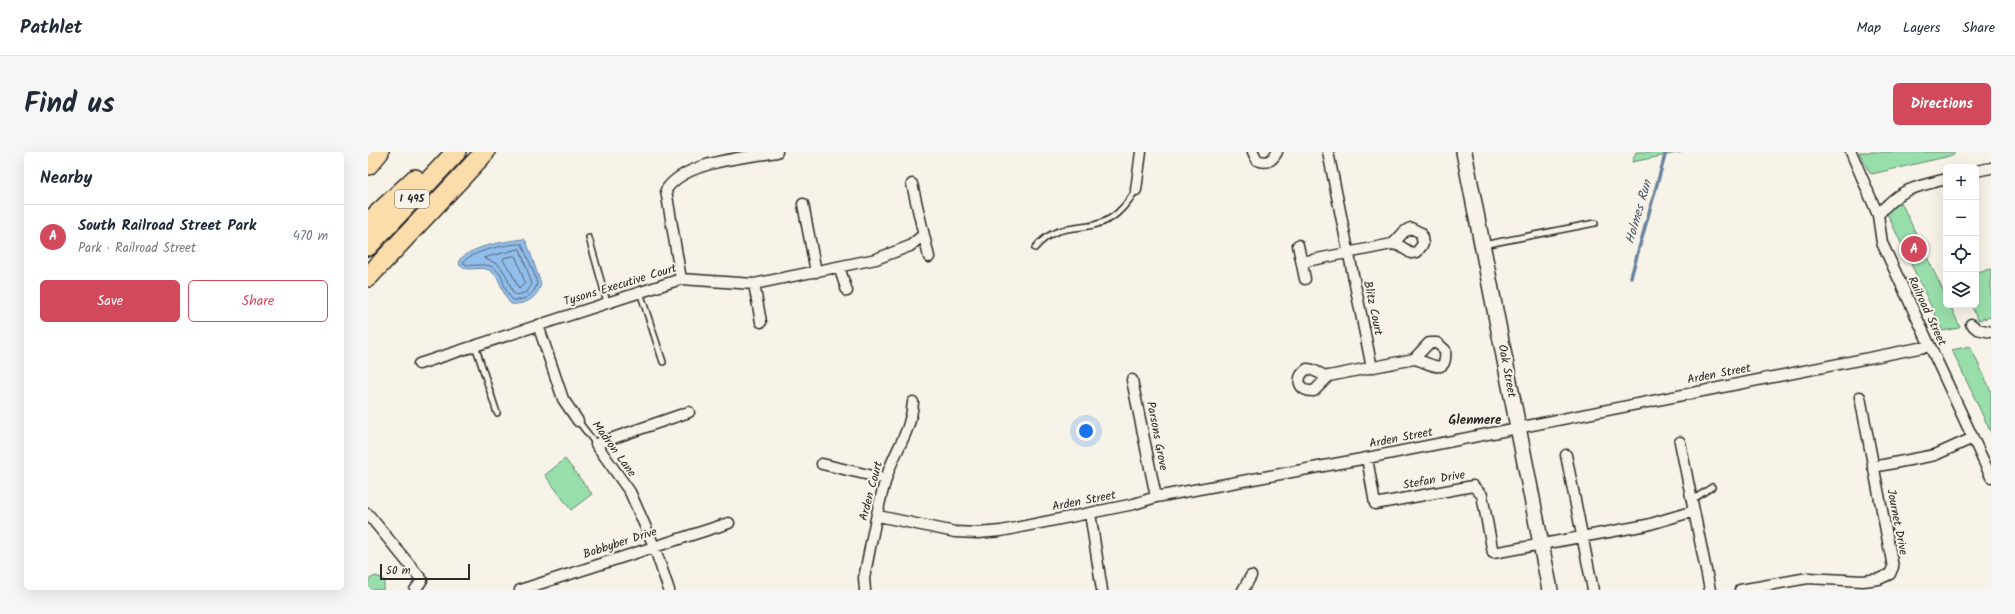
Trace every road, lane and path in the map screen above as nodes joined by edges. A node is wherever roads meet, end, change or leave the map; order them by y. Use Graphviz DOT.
graph roads {
  1 [pos="379,152"];
  2 [pos="444,152"];
  3 [pos="456,152"];
  4 [pos="485,152"];
  5 [pos="777,152"];
  6 [pos="1141,152"];
  7 [pos="1253,152"];
  8 [pos="1277,152"];
  9 [pos="1328,152"];
  10 [pos="1464,152"];
  11 [pos="1851,152"];
  12 [pos="368,164"];
  13 [pos="1991,168"];
  14 [pos="1979,170"];
  15 [pos="1943,180"];
  16 [pos="912,184"];
  17 [pos="1136,190"];
  18 [pos="442,200"];
  19 [pos="803,204"];
  20 [pos="1878,215"];
  21 [pos="368,223"];
  22 [pos="1595,223"];
  23 [pos="923,235"];
  24 [pos="589,238"];
  25 [pos="1392,244"];
  26 [pos="1298,245"];
  27 [pos="1482,245"];
  28 [pos="368,246"];
  29 [pos="1035,248"];
  30 [pos="1348,253"];
  31 [pos="929,257"];
  32 [pos="1302,262"];
  33 [pos="839,267"];
  34 [pos="816,272"];
  35 [pos="368,278"];
  36 [pos="682,279"];
  37 [pos="1305,279"];
  38 [pos="754,284"];
  39 [pos="368,286"];
  40 [pos="847,291"];
  41 [pos="640,292"];
  42 [pos="607,302"];
  43 [pos="760,322"];
  44 [pos="1971,324"];
  45 [pos="538,325"];
  46 [pos="1991,332"];
  47 [pos="474,346"];
  48 [pos="1929,346"];
  49 [pos="1414,359"];
  50 [pos="663,362"];
  51 [pos="419,364"];
  52 [pos="1372,368"];
  53 [pos="1329,376"];
  54 [pos="1132,380"];
  55 [pos="1860,397"];
  56 [pos="913,402"];
  57 [pos="689,412"];
  58 [pos="497,413"];
  59 [pos="578,421"];
  60 [pos="1518,427"];
  61 [pos="1972,438"];
  62 [pos="1680,442"];
  63 [pos="596,444"];
  64 [pos="1566,454"];
  65 [pos="1366,458"];
  66 [pos="822,464"];
  67 [pos="1873,466"];
  68 [pos="1991,477"];
  69 [pos="886,479"];
  70 [pos="1712,488"];
  71 [pos="1156,497"];
  72 [pos="1692,500"];
  73 [pos="1694,511"];
  74 [pos="1090,513"];
  75 [pos="368,514"];
  76 [pos="878,516"];
  77 [pos="729,523"];
  78 [pos="1583,537"];
  79 [pos="1541,545"];
  80 [pos="654,546"];
  81 [pos="1251,576"];
  82 [pos="415,590"];
  83 [pos="520,590"];
  84 [pos="669,590"];
  85 [pos="865,590"];
  86 [pos="1102,590"];
  87 [pos="1243,590"];
  88 [pos="1550,590"];
  89 [pos="1593,590"];
  90 [pos="1710,590"];
  91 [pos="1740,590"];
  1 -- 12 [label="highway"];
  2 -- 21 [label="highway"];
  3 -- 28 [label="highway, I 495"];
  4 -- 18 [label="highway, I 495"];
  5 -- 36 [label="street"];
  6 -- 17 [label="street"];
  7 -- 8 [label="street"];
  9 -- 30 [label="street, Blitz Court"];
  10 -- 27 [label="street, Oak Street"];
  11 -- 20 [label="street, Railroad Street"];
  13 -- 14 [label="street"];
  15 -- 20 [label="street"];
  16 -- 23 [label="street"];
  17 -- 29 [label="lane"];
  18 -- 35 [label="highway, I 495"];
  18 -- 39 [label="highway"];
  19 -- 34 [label="street"];
  20 -- 48 [label="street, Railroad Street"];
  22 -- 27 [label="lane"];
  23 -- 31 [label="street"];
  23 -- 33 [label="street, Tysons Executive Court"];
  24 -- 42 [label="lane"];
  25 -- 30 [label="street"];
  26 -- 32 [label="street"];
  27 -- 60 [label="street, Oak Street"];
  30 -- 32 [label="street"];
  30 -- 52 [label="street, Blitz Court"];
  32 -- 37 [label="street"];
  33 -- 34 [label="street, Tysons Executive Court"];
  33 -- 40 [label="street"];
  34 -- 38 [label="street, Tysons Executive Court"];
  36 -- 38 [label="street, Tysons Executive Court"];
  36 -- 41 [label="street, Tysons Executive Court"];
  38 -- 43 [label="street"];
  41 -- 42 [label="street, Tysons Executive Court"];
  41 -- 50 [label="lane"];
  42 -- 45 [label="street, Tysons Executive Court"];
  44 -- 46 [label="street"];
  45 -- 47 [label="street, Tysons Executive Court"];
  45 -- 59 [label="street, Madron Lane"];
  47 -- 51 [label="street, Tysons Executive Court"];
  47 -- 58 [label="lane"];
  48 -- 60 [label="street, Arden Street"];
  48 -- 61 [label="street, Railroad Street"];
  49 -- 52 [label="street"];
  52 -- 53 [label="street"];
  54 -- 71 [label="street, Parsons Grove"];
  55 -- 67 [label="street, Journet Drive"];
  56 -- 69 [label="street, Arden Court"];
  57 -- 63 [label="street"];
  59 -- 63 [label="lane, Madron Lane"];
  60 -- 65 [label="street, Arden Street"];
  60 -- 79 [label="street, Oak Street"];
  61 -- 67 [label="street"];
  61 -- 68 [label="street, Railroad Street"];
  62 -- 72 [label="street"];
  63 -- 80 [label="street, Madron Lane"];
  64 -- 78 [label="street"];
  65 -- 71 [label="street, Arden Street"];
  65 -- 79 [label="street, Stefan Drive"];
  66 -- 69 [label="street"];
  67 -- 91 [label="street, Journet Drive"];
  69 -- 76 [label="street, Arden Court"];
  70 -- 72 [label="lane"];
  71 -- 74 [label="street, Arden Street"];
  72 -- 73 [label="street"];
  73 -- 78 [label="street"];
  73 -- 90 [label="street"];
  74 -- 76 [label="street, Arden Street"];
  74 -- 86 [label="street"];
  75 -- 82 [label="street"];
  76 -- 85 [label="street, Arden Court"];
  77 -- 80 [label="street, Bobbyber Drive"];
  78 -- 79 [label="street"];
  78 -- 89 [label="street"];
  79 -- 88 [label="street, Oak Street"];
  80 -- 83 [label="street, Bobbyber Drive"];
  80 -- 84 [label="street, Madron Lane"];
  81 -- 87 [label="street"];
}
